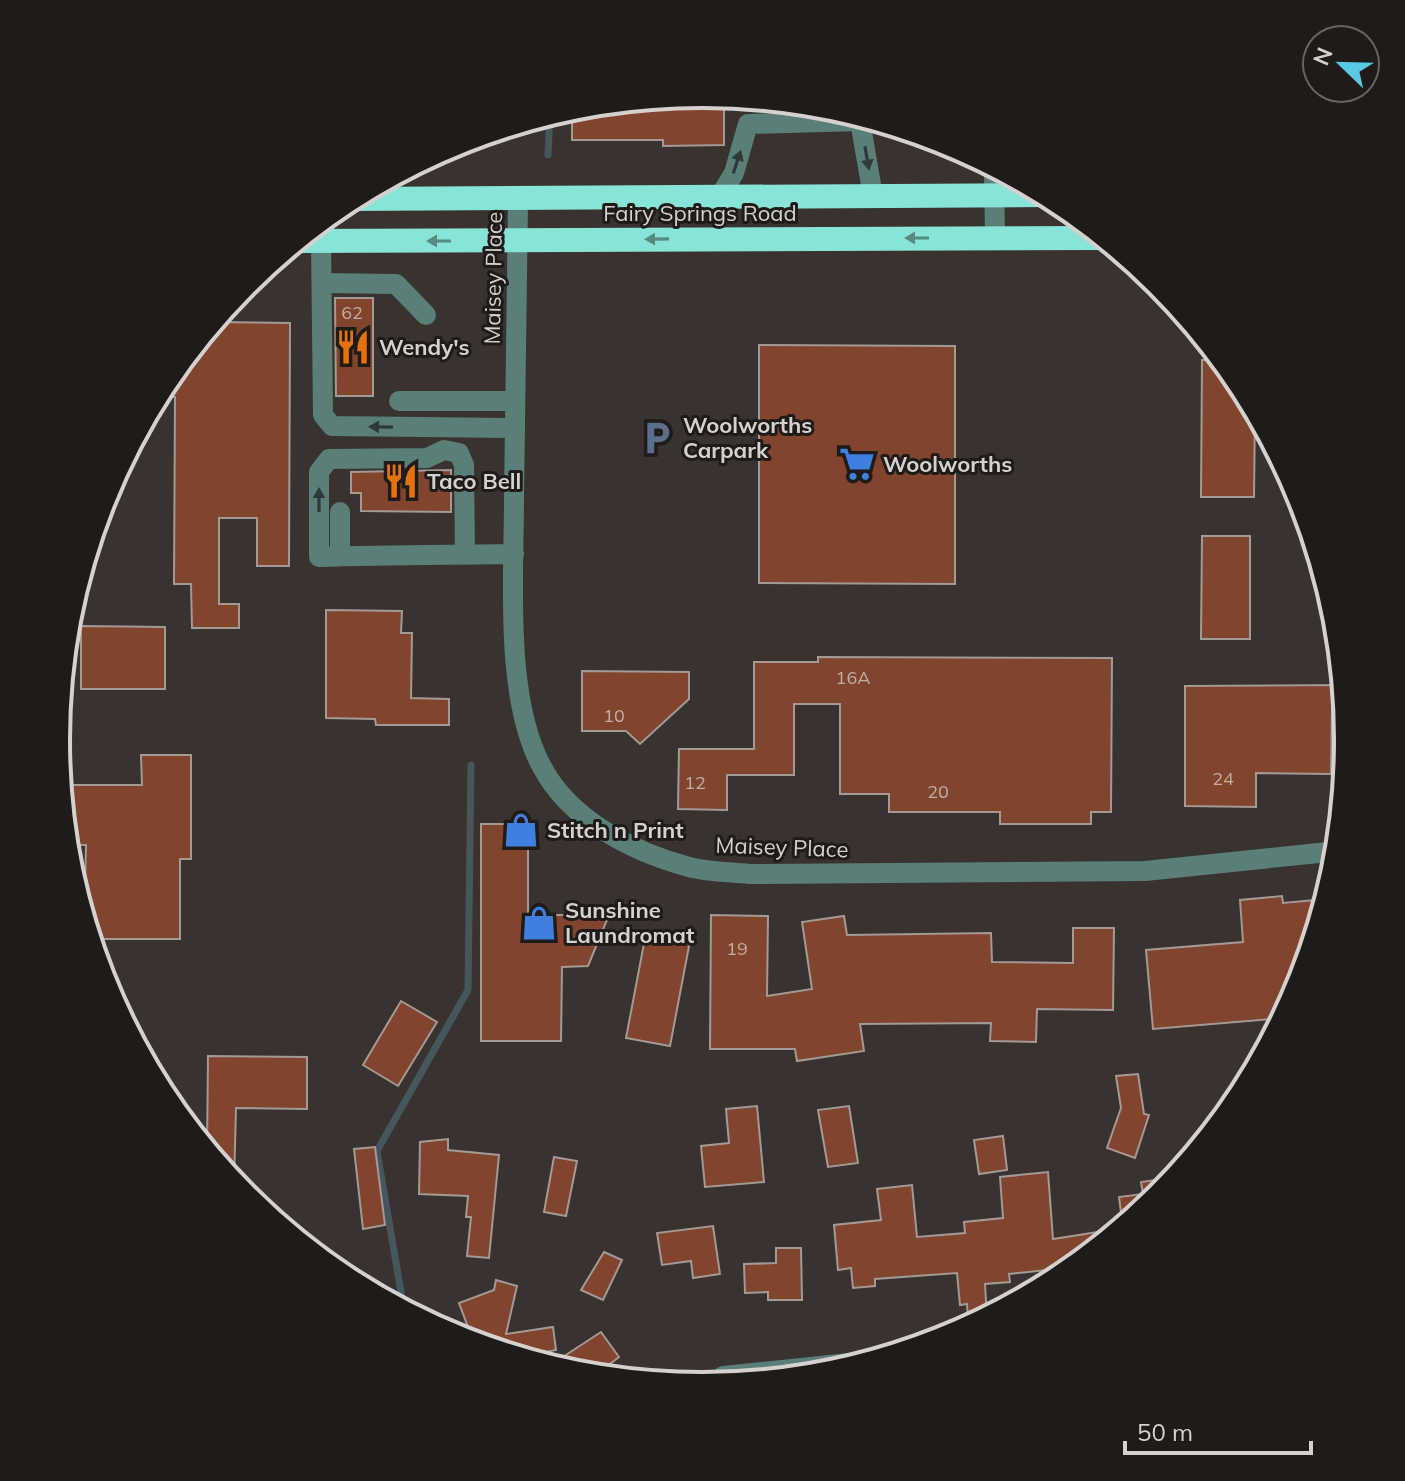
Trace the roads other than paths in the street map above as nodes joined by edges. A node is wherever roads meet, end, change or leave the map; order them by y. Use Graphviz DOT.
graph roads {
  1 [pos="833,122"];
  2 [pos="861,129"];
  3 [pos="994,180"];
  4 [pos="995,194"];
  5 [pos="1021,195"];
  6 [pos="873,196"];
  7 [pos="719,198"];
  8 [pos="376,199"];
  9 [pos="518,201"];
  10 [pos="995,238"];
  11 [pos="1087,238"];
  12 [pos="517,240"];
  13 [pos="314,242"];
  14 [pos="321,242"];
  15 [pos="322,283"];
  16 [pos="426,315"];
  17 [pos="399,401"];
  18 [pos="515,401"];
  19 [pos="425,402"];
  20 [pos="424,427"];
  21 [pos="515,428"];
  22 [pos="340,512"];
  23 [pos="514,554"];
  24 [pos="465,555"];
  25 [pos="340,556"];
  26 [pos="1325,852"];
  7 -- 1 [label="street, one-way"];
  2 -- 6 [label="street, one-way"];
  3 -- 4 [label="street"];
  4 -- 5 [label="highway, Fairy Springs Road"];
  4 -- 6 [label="highway, Fairy Springs Road"];
  4 -- 10 [label="street"];
  6 -- 7 [label="highway, Fairy Springs Road"];
  7 -- 9 [label="highway, Fairy Springs Road"];
  8 -- 9 [label="highway, Fairy Springs Road"];
  9 -- 12 [label="street, Maisey Place"];
  10 -- 11 [label="highway, Fairy Springs Road"];
  10 -- 12 [label="highway, Fairy Springs Road, one-way"];
  12 -- 14 [label="highway, Fairy Springs Road, one-way"];
  12 -- 18 [label="street, Maisey Place"];
  13 -- 14 [label="highway, Fairy Springs Road"];
  14 -- 15 [label="street"];
  15 -- 16 [label="street"];
  20 -- 15 [label="street, one-way"];
  17 -- 19 [label="street"];
  18 -- 19 [label="street"];
  18 -- 21 [label="street, Maisey Place"];
  19 -- 20 [label="street"];
  20 -- 21 [label="street"];
  21 -- 23 [label="street, Maisey Place"];
  22 -- 25 [label="street"];
  23 -- 24 [label="street"];
  23 -- 26 [label="street, Maisey Place"];
  24 -- 25 [label="street"];
  25 -- 24 [label="street, one-way"];
}
